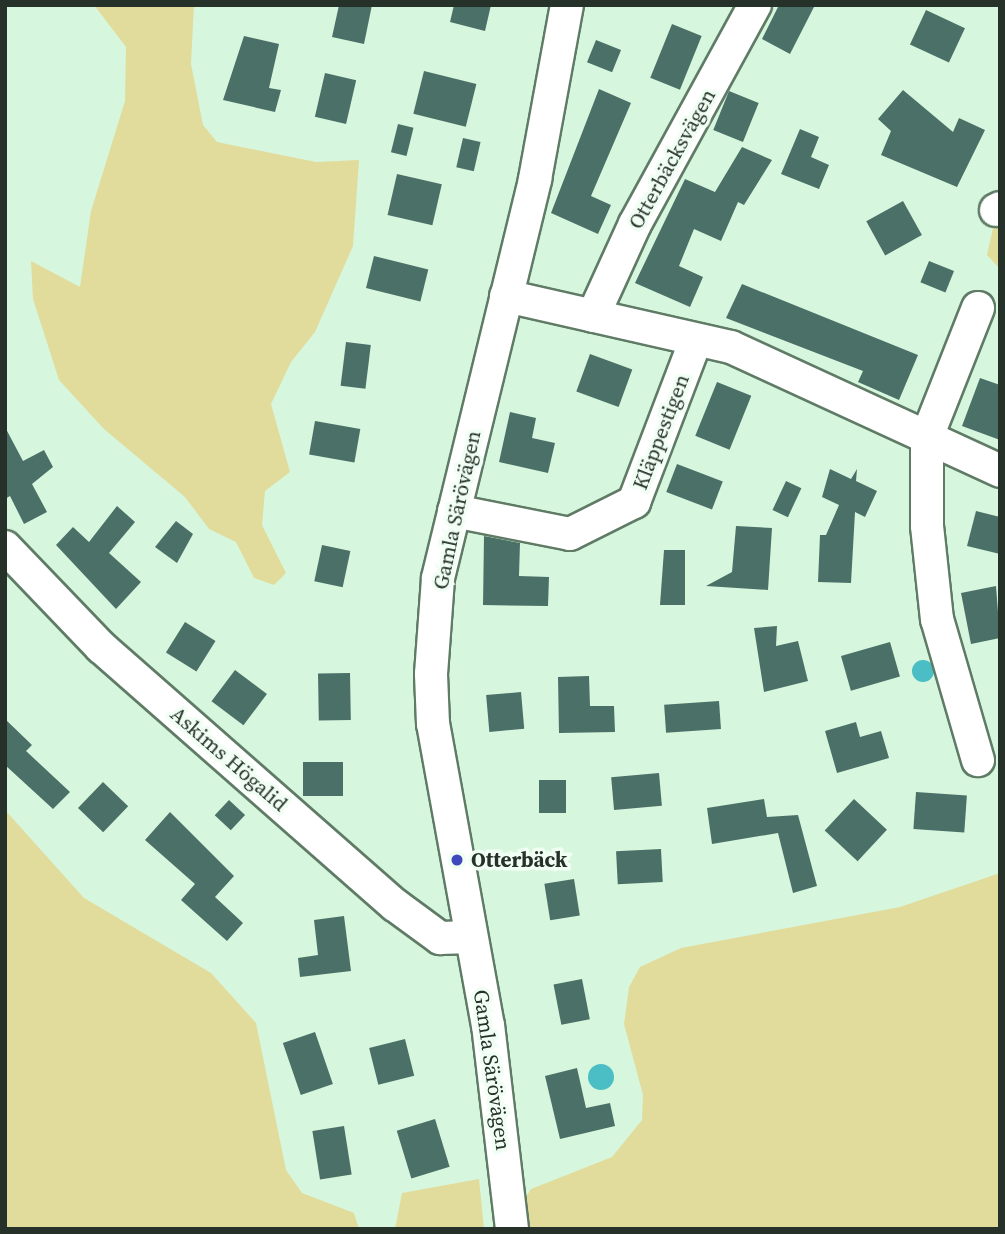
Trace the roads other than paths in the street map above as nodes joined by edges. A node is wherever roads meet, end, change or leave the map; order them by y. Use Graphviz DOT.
graph roads {
  1 [pos="567,5"];
  2 [pos="755,5"];
  3 [pos="506,296"];
  4 [pos="978,308"];
  5 [pos="593,316"];
  6 [pos="695,342"];
  7 [pos="927,437"];
  8 [pos="1000,471"];
  9 [pos="454,511"];
  10 [pos="5,547"];
  11 [pos="978,760"];
  12 [pos="471,937"];
  13 [pos="512,1229"];
  1 -- 3 [label="street, Gamla Särövägen"];
  2 -- 5 [label="street, Otterbäcksvägen"];
  3 -- 5 [label="street"];
  3 -- 9 [label="street, Gamla Särövägen"];
  4 -- 7 [label="street"];
  5 -- 6 [label="street"];
  6 -- 7 [label="street"];
  6 -- 9 [label="street, Kläppestigen"];
  7 -- 8 [label="street"];
  7 -- 11 [label="street"];
  9 -- 12 [label="street, Gamla Särövägen"];
  10 -- 12 [label="street, Askims Högalid"];
  12 -- 13 [label="street, Gamla Särövägen"];
}
